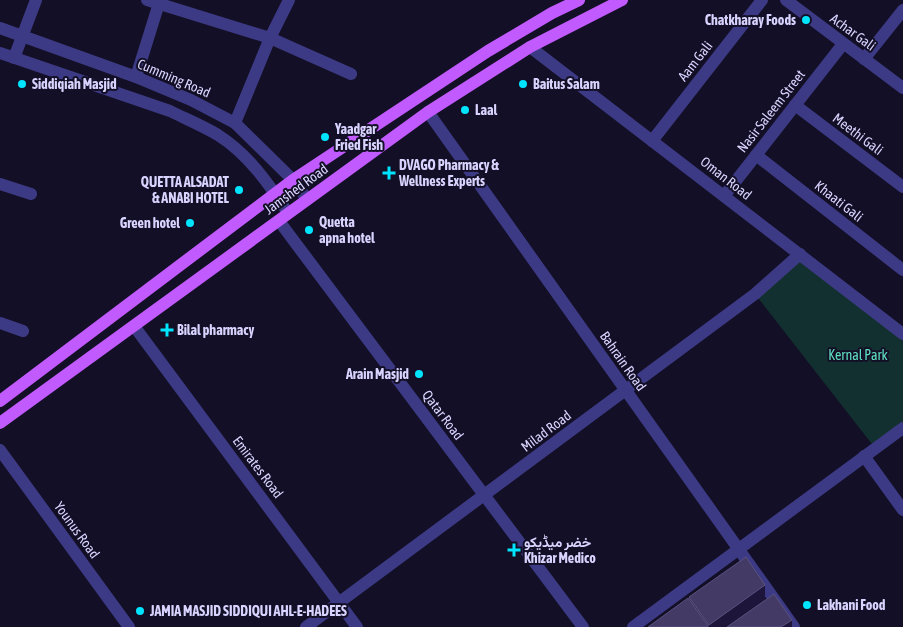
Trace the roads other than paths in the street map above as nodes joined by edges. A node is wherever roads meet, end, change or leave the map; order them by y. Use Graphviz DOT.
graph roads {
  1 [pos="36,0"];
  2 [pos="289,0"];
  3 [pos="579,0"];
  4 [pos="622,0"];
  5 [pos="762,0"];
  6 [pos="786,0"];
  7 [pos="156,1"];
  8 [pos="903,10"];
  9 [pos="0,28"];
  10 [pos="23,36"];
  11 [pos="270,38"];
  12 [pos="843,44"];
  13 [pos="530,47"];
  14 [pos="0,53"];
  15 [pos="14,58"];
  16 [pos="864,59"];
  17 [pos="351,74"];
  18 [pos="136,77"];
  19 [pos="903,88"];
  20 [pos="795,105"];
  21 [pos="428,112"];
  22 [pos="235,123"];
  23 [pos="652,141"];
  24 [pos="756,155"];
  25 [pos="294,180"];
  26 [pos="0,184"];
  27 [pos="903,187"];
  28 [pos="30,194"];
  29 [pos="275,194"];
  30 [pos="724,196"];
  31 [pos="307,199"];
  32 [pos="283,217"];
  33 [pos="800,254"];
  34 [pos="903,270"];
  35 [pos="0,323"];
  36 [pos="134,326"];
  37 [pos="23,331"];
  38 [pos="903,334"];
  39 [pos="626,390"];
  40 [pos="0,401"];
  41 [pos="0,423"];
  42 [pos="903,428"];
  43 [pos="0,450"];
  44 [pos="864,456"];
  45 [pos="484,495"];
  46 [pos="903,510"];
  47 [pos="738,549"];
  48 [pos="339,603"];
  49 [pos="129,627"];
  50 [pos="306,627"];
  51 [pos="357,627"];
  52 [pos="582,627"];
  53 [pos="633,627"];
  54 [pos="794,627"];
  1 -- 10 [label="street"];
  2 -- 11 [label="street"];
  3 -- 25 [label="main road, Jamshed Road"];
  4 -- 13 [label="main road, Jamshed Road"];
  5 -- 23 [label="street, Aam Gali"];
  6 -- 12 [label="street, Achar Gali"];
  7 -- 11 [label="street"];
  7 -- 18 [label="street"];
  8 -- 16 [label="street"];
  9 -- 10 [label="street, Cumming Road"];
  10 -- 15 [label="street"];
  10 -- 18 [label="street, Cumming Road"];
  11 -- 17 [label="street"];
  11 -- 22 [label="street"];
  12 -- 16 [label="street, Achar Gali"];
  12 -- 20 [label="street, Nasir Saleem Street"];
  13 -- 21 [label="main road, Jamshed Road"];
  13 -- 23 [label="street, Oman Road"];
  14 -- 15 [label="street"];
  15 -- 29 [label="street"];
  16 -- 19 [label="street, Achar Gali"];
  18 -- 22 [label="street, Cumming Road"];
  20 -- 24 [label="street, Nasir Saleem Street"];
  20 -- 27 [label="street, Meethi Gali"];
  21 -- 31 [label="main road, Jamshed Road"];
  21 -- 39 [label="street, Bahrain Road"];
  22 -- 25 [label="street, Cumming Road"];
  23 -- 30 [label="street, Oman Road"];
  24 -- 30 [label="street, Nasir Saleem Street"];
  24 -- 34 [label="street, Khaati Gali"];
  25 -- 29 [label="main road, Jamshed Road"];
  25 -- 31 [label="street, Cumming Road"];
  26 -- 28 [label="street"];
  29 -- 32 [label="street"];
  29 -- 40 [label="main road, Jamshed Road"];
  30 -- 33 [label="street, Oman Road"];
  31 -- 32 [label="main road, Jamshed Road"];
  32 -- 36 [label="main road, Jamshed Road"];
  32 -- 45 [label="street, Qatar Road"];
  33 -- 38 [label="street, Oman Road"];
  33 -- 39 [label="street, Milad Road"];
  35 -- 37 [label="street"];
  36 -- 41 [label="main road, Jamshed Road"];
  36 -- 48 [label="street, Emirates Road"];
  39 -- 45 [label="street, Milad Road"];
  39 -- 47 [label="street, Bahrain Road"];
  42 -- 44 [label="street"];
  43 -- 49 [label="street, Younus Road"];
  44 -- 46 [label="street"];
  44 -- 47 [label="street"];
  45 -- 48 [label="street, Milad Road"];
  45 -- 52 [label="street, Qatar Road"];
  47 -- 53 [label="street"];
  47 -- 54 [label="street, Bahrain Road"];
  48 -- 50 [label="street, Milad Road"];
  48 -- 51 [label="street, Emirates Road"];
}
